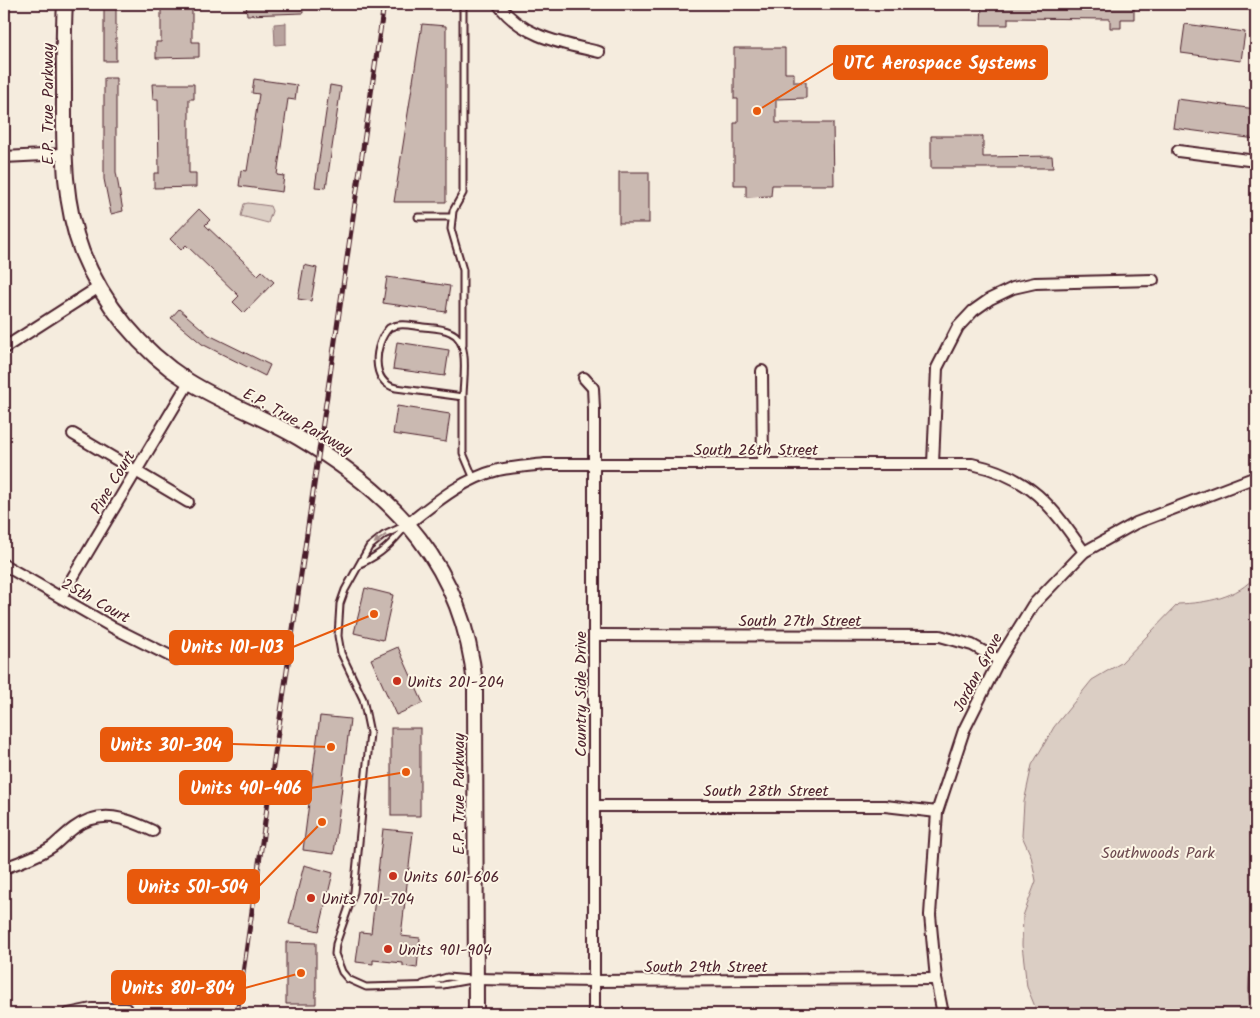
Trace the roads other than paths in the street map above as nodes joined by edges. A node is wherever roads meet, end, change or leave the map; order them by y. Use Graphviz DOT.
graph roads {
  1 [pos="65,4"];
  2 [pos="463,4"];
  3 [pos="498,4"];
  4 [pos="599,52"];
  5 [pos="1178,151"];
  6 [pos="64,154"];
  7 [pos="4,157"];
  8 [pos="1256,161"];
  9 [pos="418,217"];
  10 [pos="452,217"];
  11 [pos="1153,280"];
  12 [pos="99,287"];
  13 [pos="4,348"];
  14 [pos="463,351"];
  15 [pos="762,372"];
  16 [pos="584,378"];
  17 [pos="189,382"];
  18 [pos="463,397"];
  19 [pos="73,434"];
  20 [pos="762,464"];
  21 [pos="933,464"];
  22 [pos="594,465"];
  23 [pos="135,471"];
  24 [pos="1256,477"];
  25 [pos="474,479"];
  26 [pos="188,502"];
  27 [pos="408,524"];
  28 [pos="1084,552"];
  29 [pos="361,564"];
  30 [pos="4,565"];
  31 [pos="61,598"];
  32 [pos="595,635"];
  33 [pos="176,659"];
  34 [pos="998,660"];
  35 [pos="596,806"];
  36 [pos="937,812"];
  37 [pos="153,831"];
  38 [pos="4,868"];
  39 [pos="476,979"];
  40 [pos="936,979"];
  41 [pos="594,981"];
  42 [pos="126,1010"];
  43 [pos="68,1014"];
  44 [pos="476,1014"];
  45 [pos="594,1014"];
  46 [pos="943,1014"];
  1 -- 6 [label="main road, E.P. True Parkway"];
  2 -- 10 [label="lane"];
  3 -- 4 [label="street"];
  5 -- 8 [label="street"];
  6 -- 7 [label="street"];
  6 -- 12 [label="main road, E.P. True Parkway"];
  9 -- 10 [label="lane"];
  10 -- 14 [label="lane"];
  11 -- 21 [label="street"];
  12 -- 13 [label="street"];
  12 -- 17 [label="main road, E.P. True Parkway"];
  14 -- 18 [label="lane"];
  14 -- 18 [label="lane"];
  15 -- 20 [label="street"];
  16 -- 22 [label="street, Country Side Drive"];
  17 -- 23 [label="street, Pine Court"];
  17 -- 27 [label="main road, E.P. True Parkway"];
  18 -- 25 [label="lane"];
  19 -- 23 [label="street"];
  20 -- 21 [label="street, South 26th Street"];
  20 -- 22 [label="street, South 26th Street"];
  21 -- 28 [label="street, South 26th Street"];
  22 -- 25 [label="street, South 26th Street"];
  22 -- 32 [label="street, Country Side Drive"];
  23 -- 26 [label="street"];
  23 -- 31 [label="street, Pine Court"];
  24 -- 28 [label="street, Jordan Grove"];
  25 -- 27 [label="street, South 26th Street"];
  27 -- 29 [label="lane"];
  27 -- 29 [label="lane, one-way"];
  27 -- 39 [label="main road, E.P. True Parkway"];
  28 -- 34 [label="street, Jordan Grove"];
  29 -- 39 [label="lane"];
  30 -- 31 [label="street, 25th Court"];
  31 -- 33 [label="street, 25th Court"];
  32 -- 34 [label="street, South 27th Street"];
  32 -- 35 [label="street, Country Side Drive"];
  34 -- 36 [label="street, Jordan Grove"];
  35 -- 36 [label="street, South 28th Street"];
  35 -- 41 [label="street, Country Side Drive"];
  36 -- 40 [label="street, Jordan Grove"];
  37 -- 38 [label="street"];
  39 -- 41 [label="street, South 29th Street"];
  39 -- 44 [label="main road, E.P. True Parkway"];
  40 -- 41 [label="street, South 29th Street"];
  40 -- 46 [label="street, Jordan Grove"];
  41 -- 45 [label="street, Country Side Drive"];
  42 -- 43 [label="street"];
}
